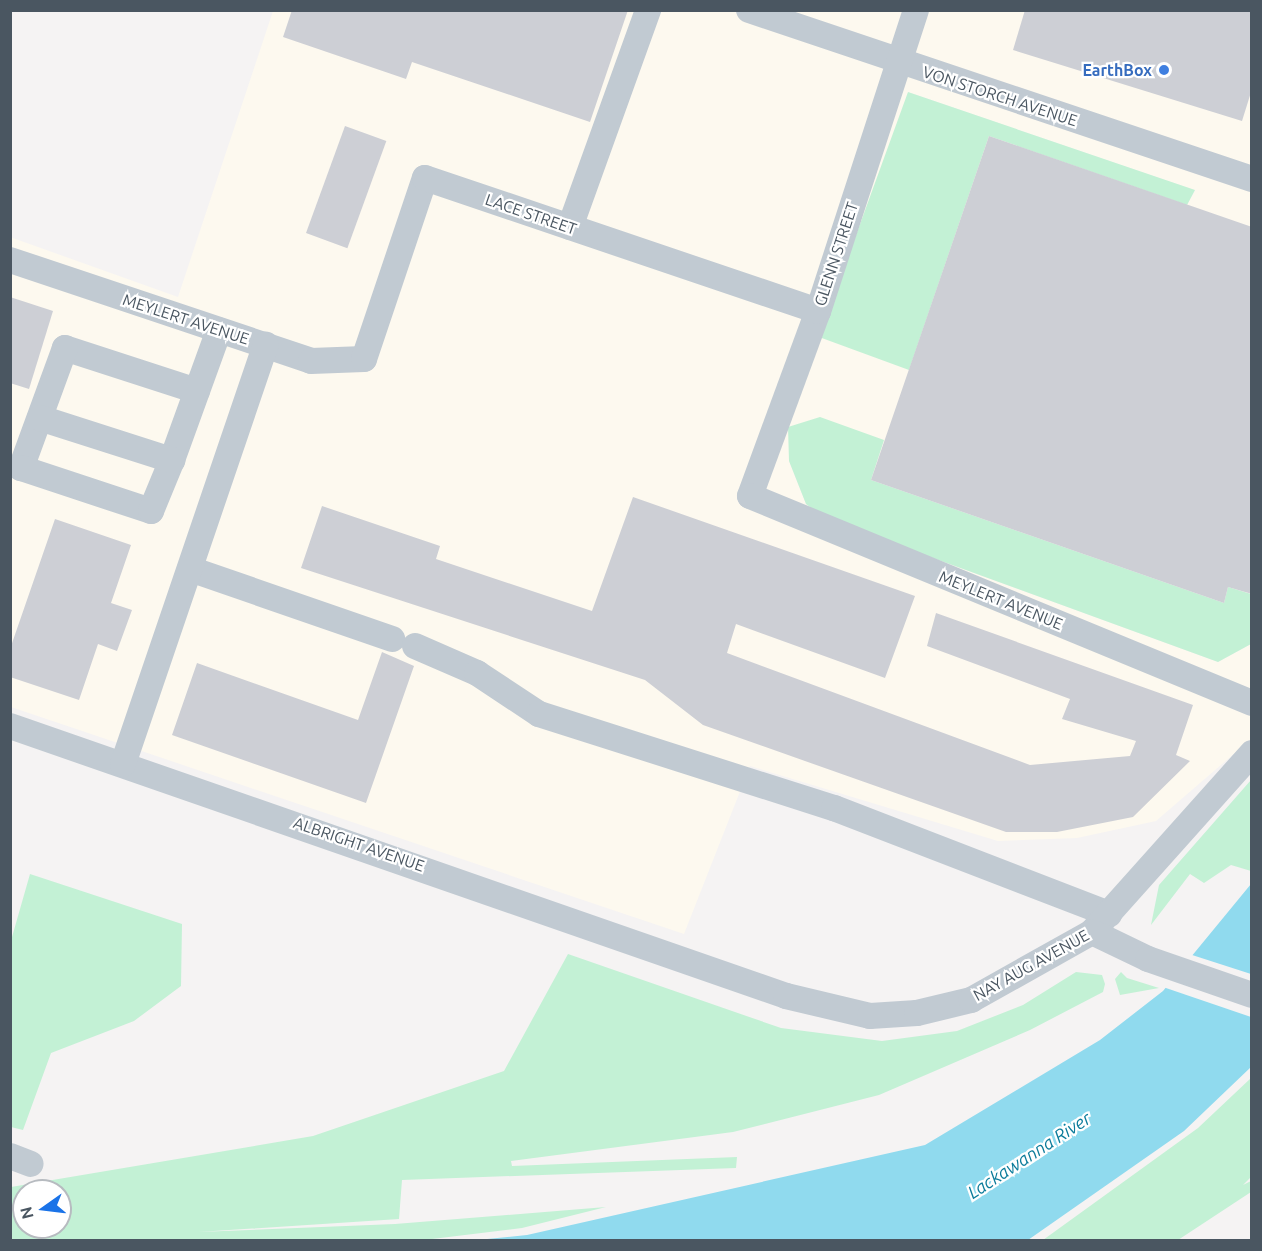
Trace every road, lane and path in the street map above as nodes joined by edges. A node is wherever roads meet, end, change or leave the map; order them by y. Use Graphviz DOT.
graph roads {
  1 [pos="648,10"];
  2 [pos="749,10"];
  3 [pos="916,10"];
  4 [pos="898,62"];
  5 [pos="1251,179"];
  6 [pos="570,227"];
  7 [pos="10,260"];
  8 [pos="819,311"];
  9 [pos="219,330"];
  10 [pos="266,345"];
  11 [pos="364,359"];
  12 [pos="197,391"];
  13 [pos="40,418"];
  14 [pos="172,460"];
  15 [pos="750,496"];
  16 [pos="190,569"];
  17 [pos="1251,704"];
  18 [pos="10,726"];
  19 [pos="1251,753"];
  20 [pos="123,764"];
  21 [pos="1101,923"];
  22 [pos="705,966"];
  23 [pos="1251,995"];
  1 -- 6 [label="street"];
  2 -- 4 [label="street, VON STORCH AVENUE"];
  3 -- 4 [label="street, GLENN STREET"];
  4 -- 5 [label="street, VON STORCH AVENUE"];
  4 -- 8 [label="street, GLENN STREET"];
  6 -- 8 [label="street, LACE STREET"];
  6 -- 11 [label="street, LACE STREET"];
  7 -- 9 [label="street, MEYLERT AVENUE"];
  8 -- 15 [label="street, GLENN STREET"];
  9 -- 10 [label="street, MEYLERT AVENUE"];
  9 -- 12 [label="street"];
  10 -- 11 [label="street, MEYLERT AVENUE"];
  10 -- 16 [label="street"];
  12 -- 13 [label="street"];
  12 -- 14 [label="street"];
  13 -- 14 [label="street"];
  13 -- 14 [label="street"];
  15 -- 17 [label="street, MEYLERT AVENUE"];
  16 -- 20 [label="street"];
  16 -- 21 [label="street"];
  18 -- 20 [label="street, ALBRIGHT AVENUE"];
  19 -- 21 [label="street, NAY AUG AVENUE"];
  20 -- 22 [label="street, ALBRIGHT AVENUE"];
  21 -- 22 [label="street, NAY AUG AVENUE"];
  21 -- 23 [label="street"];
}
